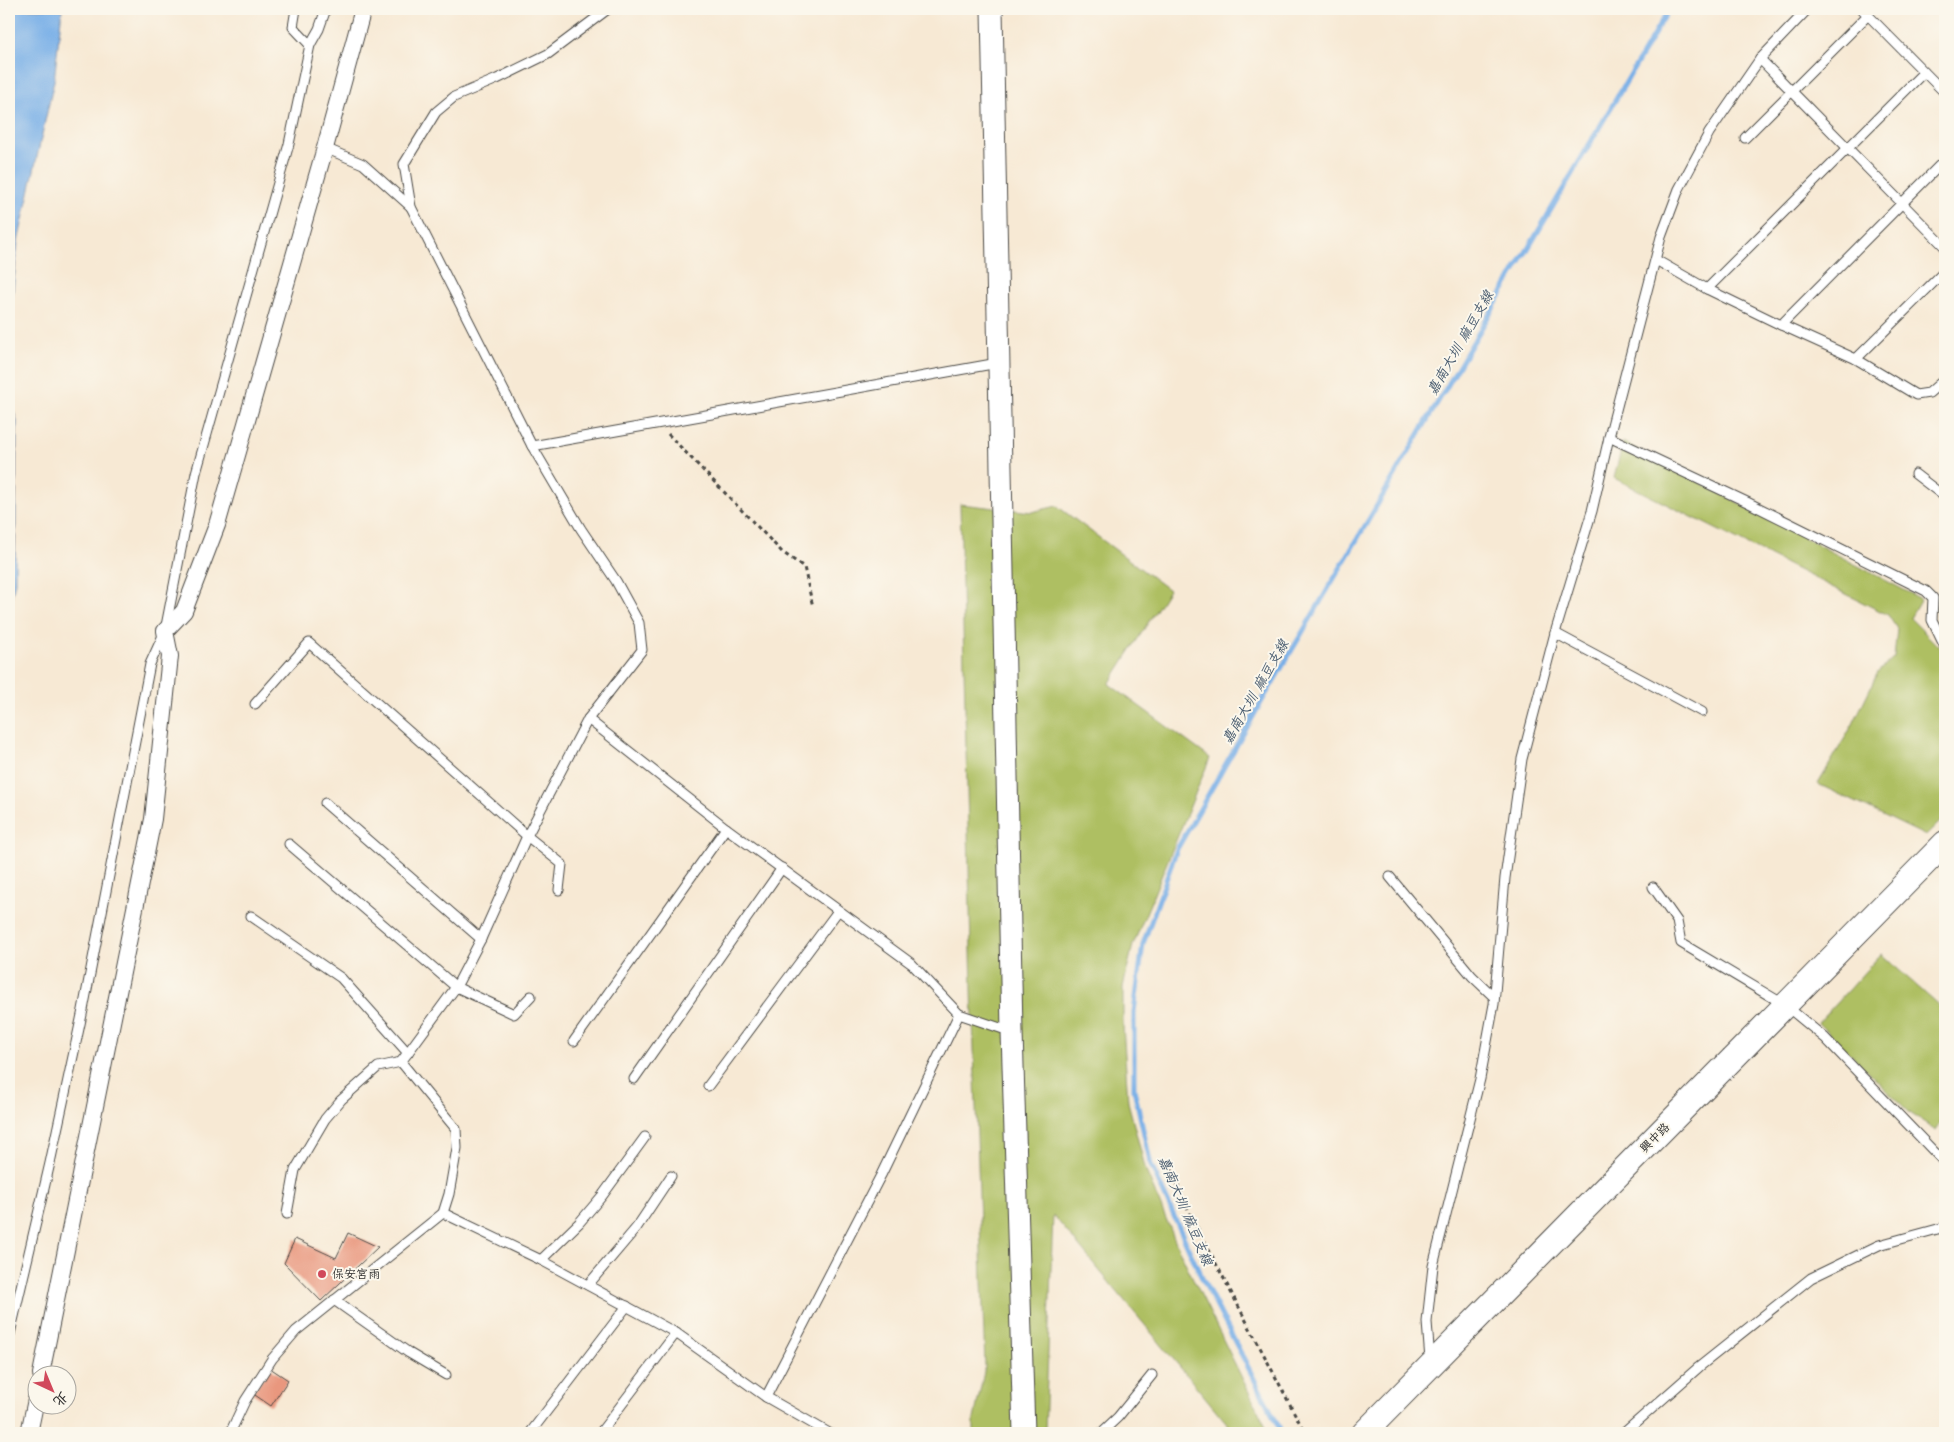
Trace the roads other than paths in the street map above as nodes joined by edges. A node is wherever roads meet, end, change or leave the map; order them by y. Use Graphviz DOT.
graph roads {
  1 [pos="296,9"];
  2 [pos="326,9"];
  3 [pos="363,9"];
  4 [pos="608,9"];
  5 [pos="992,9"];
  6 [pos="1808,9"];
  7 [pos="1865,12"];
  8 [pos="310,45"];
  9 [pos="1760,59"];
  10 [pos="1924,72"];
  11 [pos="1792,91"];
  12 [pos="1945,93"];
  13 [pos="1745,138"];
  14 [pos="325,148"];
  15 [pos="1848,148"];
  16 [pos="1945,160"];
  17 [pos="1902,203"];
  18 [pos="411,207"];
  19 [pos="1945,247"];
  20 [pos="1656,260"];
  21 [pos="1945,271"];
  22 [pos="1707,289"];
  23 [pos="1781,325"];
  24 [pos="1856,359"];
  25 [pos="998,363"];
  26 [pos="1945,379"];
  27 [pos="1610,437"];
  28 [pos="532,446"];
  29 [pos="1915,474"];
  30 [pos="1945,497"];
  31 [pos="165,631"];
  32 [pos="1555,633"];
  33 [pos="1945,647"];
  34 [pos="255,704"];
  35 [pos="1702,712"];
  36 [pos="588,720"];
  37 [pos="325,803"];
  38 [pos="726,828"];
  39 [pos="527,836"];
  40 [pos="1945,843"];
  41 [pos="289,844"];
  42 [pos="782,868"];
  43 [pos="1390,876"];
  44 [pos="1652,887"];
  45 [pos="559,890"];
  46 [pos="838,911"];
  47 [pos="252,916"];
  48 [pos="481,939"];
  49 [pos="456,988"];
  50 [pos="531,996"];
  51 [pos="1494,996"];
  52 [pos="1786,1005"];
  53 [pos="959,1014"];
  54 [pos="1012,1032"];
  55 [pos="574,1041"];
  56 [pos="408,1053"];
  57 [pos="401,1062"];
  58 [pos="634,1079"];
  59 [pos="708,1086"];
  60 [pos="644,1137"];
  61 [pos="1945,1163"];
  62 [pos="671,1176"];
  63 [pos="443,1213"];
  64 [pos="287,1214"];
  65 [pos="1945,1227"];
  66 [pos="541,1260"];
  67 [pos="588,1285"];
  68 [pos="334,1300"];
  69 [pos="627,1306"];
  70 [pos="676,1333"];
  71 [pos="9,1338"];
  72 [pos="42,1364"];
  73 [pos="1431,1365"];
  74 [pos="446,1375"];
  75 [pos="1152,1375"];
  76 [pos="766,1397"];
  77 [pos="33,1414"];
  78 [pos="29,1433"];
  79 [pos="230,1433"];
  80 [pos="530,1433"];
  81 [pos="600,1433"];
  82 [pos="830,1433"];
  83 [pos="1024,1433"];
  84 [pos="1101,1433"];
  85 [pos="1364,1433"];
  86 [pos="1624,1433"];
  1 -- 8 [label="lane"];
  2 -- 8 [label="lane"];
  3 -- 14 [label="street"];
  4 -- 18 [label="lane"];
  5 -- 25 [label="street"];
  6 -- 9 [label="lane"];
  7 -- 10 [label="lane"];
  7 -- 11 [label="lane"];
  8 -- 31 [label="lane"];
  9 -- 11 [label="lane"];
  9 -- 20 [label="lane"];
  10 -- 12 [label="lane"];
  10 -- 15 [label="lane"];
  11 -- 13 [label="lane"];
  11 -- 15 [label="lane"];
  14 -- 18 [label="lane"];
  14 -- 31 [label="street"];
  15 -- 17 [label="lane"];
  15 -- 22 [label="lane"];
  16 -- 17 [label="lane"];
  17 -- 19 [label="lane"];
  17 -- 23 [label="lane"];
  18 -- 28 [label="lane"];
  20 -- 22 [label="lane"];
  20 -- 27 [label="lane"];
  21 -- 24 [label="lane"];
  22 -- 23 [label="lane"];
  23 -- 24 [label="lane"];
  24 -- 26 [label="lane"];
  25 -- 28 [label="lane"];
  25 -- 54 [label="street"];
  27 -- 32 [label="lane"];
  27 -- 33 [label="lane"];
  28 -- 36 [label="lane"];
  29 -- 30 [label="lane"];
  31 -- 71 [label="lane"];
  31 -- 72 [label="street"];
  32 -- 35 [label="lane"];
  32 -- 51 [label="lane"];
  34 -- 39 [label="lane"];
  36 -- 38 [label="lane"];
  36 -- 39 [label="lane"];
  37 -- 48 [label="lane"];
  38 -- 42 [label="lane"];
  38 -- 55 [label="lane"];
  39 -- 45 [label="lane"];
  39 -- 48 [label="lane"];
  40 -- 52 [label="main road, 興中路"];
  41 -- 49 [label="lane"];
  42 -- 46 [label="lane"];
  42 -- 58 [label="lane"];
  43 -- 51 [label="lane"];
  44 -- 52 [label="lane"];
  46 -- 53 [label="lane"];
  46 -- 59 [label="lane"];
  47 -- 56 [label="lane"];
  48 -- 49 [label="lane"];
  49 -- 50 [label="lane"];
  49 -- 56 [label="lane"];
  51 -- 73 [label="lane"];
  52 -- 61 [label="lane"];
  52 -- 73 [label="main road, 興中路"];
  53 -- 54 [label="lane"];
  53 -- 76 [label="lane"];
  54 -- 83 [label="street"];
  56 -- 57 [label="lane"];
  57 -- 63 [label="lane"];
  57 -- 64 [label="lane"];
  60 -- 66 [label="lane"];
  62 -- 67 [label="lane"];
  63 -- 66 [label="lane"];
  63 -- 68 [label="lane"];
  65 -- 86 [label="lane"];
  66 -- 67 [label="lane"];
  67 -- 69 [label="lane"];
  68 -- 74 [label="lane"];
  68 -- 79 [label="lane"];
  69 -- 70 [label="lane"];
  69 -- 80 [label="lane"];
  70 -- 76 [label="lane"];
  70 -- 81 [label="lane"];
  73 -- 85 [label="main road, 興中路"];
  75 -- 84 [label="lane"];
  76 -- 82 [label="lane"];
  77 -- 78 [label="street"];
}
